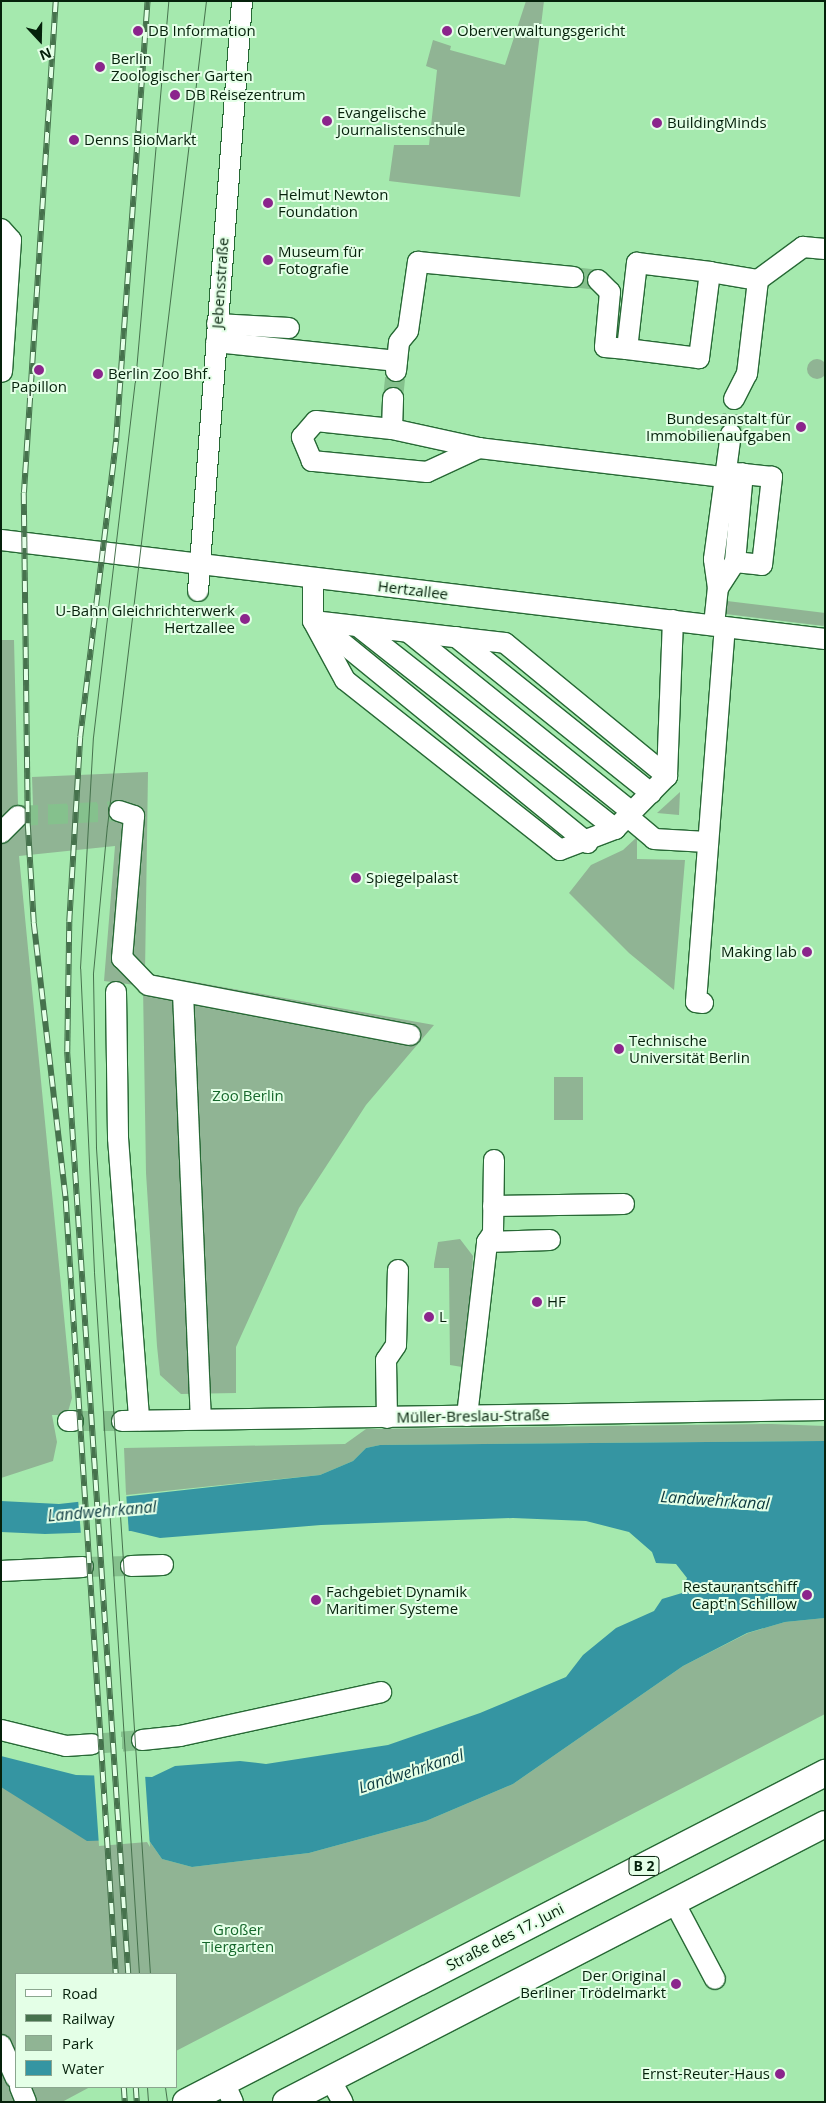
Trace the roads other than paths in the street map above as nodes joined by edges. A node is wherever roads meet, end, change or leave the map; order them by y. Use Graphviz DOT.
graph roads {
  1 [pos="242,1"];
  2 [pos="1,229"];
  3 [pos="825,249"];
  4 [pos="710,272"];
  5 [pos="573,277"];
  6 [pos="598,280"];
  7 [pos="758,280"];
  8 [pos="289,328"];
  9 [pos="217,333"];
  10 [pos="627,350"];
  11 [pos="2,372"];
  12 [pos="393,398"];
  13 [pos="734,399"];
  14 [pos="392,429"];
  15 [pos="731,434"];
  16 [pos="478,448"];
  17 [pos="731,474"];
  18 [pos="1,540"];
  19 [pos="735,562"];
  20 [pos="202,565"];
  21 [pos="313,578"];
  22 [pos="718,588"];
  23 [pos="198,591"];
  24 [pos="315,622"];
  25 [pos="683,622"];
  26 [pos="719,626"];
  27 [pos="360,628"];
  28 [pos="408,632"];
  29 [pos="456,637"];
  30 [pos="825,639"];
  31 [pos="666,776"];
  32 [pos="651,793"];
  33 [pos="119,811"];
  34 [pos="18,816"];
  35 [pos="624,819"];
  36 [pos="1,833"];
  37 [pos="707,842"];
  38 [pos="588,843"];
  39 [pos="116,992"];
  40 [pos="183,992"];
  41 [pos="704,1003"];
  42 [pos="410,1035"];
  43 [pos="494,1160"];
  44 [pos="624,1204"];
  45 [pos="493,1206"];
  46 [pos="550,1240"];
  47 [pos="488,1242"];
  48 [pos="398,1270"];
  49 [pos="825,1410"];
  50 [pos="467,1416"];
  51 [pos="200,1418"];
  52 [pos="387,1418"];
  53 [pos="163,1565"];
  54 [pos="131,1566"];
  55 [pos="83,1567"];
  56 [pos="1,1571"];
  57 [pos="381,1692"];
  58 [pos="1,1730"];
  59 [pos="142,1740"];
  60 [pos="92,1744"];
  61 [pos="825,1772"];
  62 [pos="825,1824"];
  63 [pos="674,1902"];
  64 [pos="715,1979"];
  65 [pos="1,2045"];
  66 [pos="15,2076"];
  67 [pos="330,2079"];
  68 [pos="20,2088"];
  69 [pos="210,2096"];
  70 [pos="26,2102"];
  71 [pos="286,2102"];
  72 [pos="343,2102"];
  1 -- 9 [label="street, Jebensstraße"];
  2 -- 11 [label="street"];
  3 -- 7 [label="street"];
  4 -- 7 [label="street"];
  4 -- 10 [label="street"];
  4 -- 10 [label="street"];
  5 -- 9 [label="street"];
  6 -- 10 [label="street"];
  7 -- 13 [label="street"];
  8 -- 9 [label="street"];
  9 -- 20 [label="street, Jebensstraße"];
  12 -- 14 [label="street"];
  14 -- 16 [label="street"];
  14 -- 16 [label="street"];
  15 -- 17 [label="street"];
  16 -- 17 [label="street"];
  17 -- 19 [label="street"];
  17 -- 19 [label="street"];
  17 -- 22 [label="street"];
  18 -- 20 [label="street, Hertzallee"];
  19 -- 22 [label="street"];
  20 -- 21 [label="street, Hertzallee"];
  20 -- 23 [label="street, Jebensstraße"];
  21 -- 24 [label="street"];
  21 -- 25 [label="street, Hertzallee"];
  22 -- 26 [label="street"];
  24 -- 27 [label="street"];
  24 -- 38 [label="street"];
  24 -- 38 [label="street"];
  25 -- 26 [label="street, Hertzallee"];
  25 -- 31 [label="street"];
  26 -- 30 [label="street, Hertzallee"];
  26 -- 37 [label="street"];
  27 -- 28 [label="street"];
  27 -- 35 [label="street"];
  28 -- 29 [label="street"];
  28 -- 35 [label="street"];
  29 -- 31 [label="street"];
  29 -- 32 [label="street"];
  31 -- 32 [label="street"];
  32 -- 35 [label="street"];
  33 -- 40 [label="street"];
  34 -- 36 [label="street"];
  35 -- 37 [label="street"];
  35 -- 38 [label="street"];
  37 -- 41 [label="street"];
  39 -- 51 [label="street, Müller-Breslau-Straße"];
  40 -- 42 [label="street"];
  40 -- 51 [label="street"];
  43 -- 45 [label="street"];
  44 -- 45 [label="street"];
  45 -- 47 [label="street"];
  46 -- 47 [label="street"];
  47 -- 50 [label="street"];
  48 -- 52 [label="street"];
  49 -- 50 [label="street, Müller-Breslau-Straße"];
  50 -- 52 [label="street, Müller-Breslau-Straße"];
  51 -- 52 [label="street, Müller-Breslau-Straße"];
  53 -- 54 [label="street"];
  55 -- 56 [label="street"];
  57 -- 59 [label="street"];
  58 -- 60 [label="street"];
  61 -- 69 [label="main road, Straße des 17. Juni / B 2"];
  62 -- 63 [label="main road"];
  63 -- 64 [label="street"];
  63 -- 67 [label="main road"];
  65 -- 66 [label="street"];
  67 -- 71 [label="main road"];
  67 -- 72 [label="street"];
  68 -- 70 [label="street"];
}
